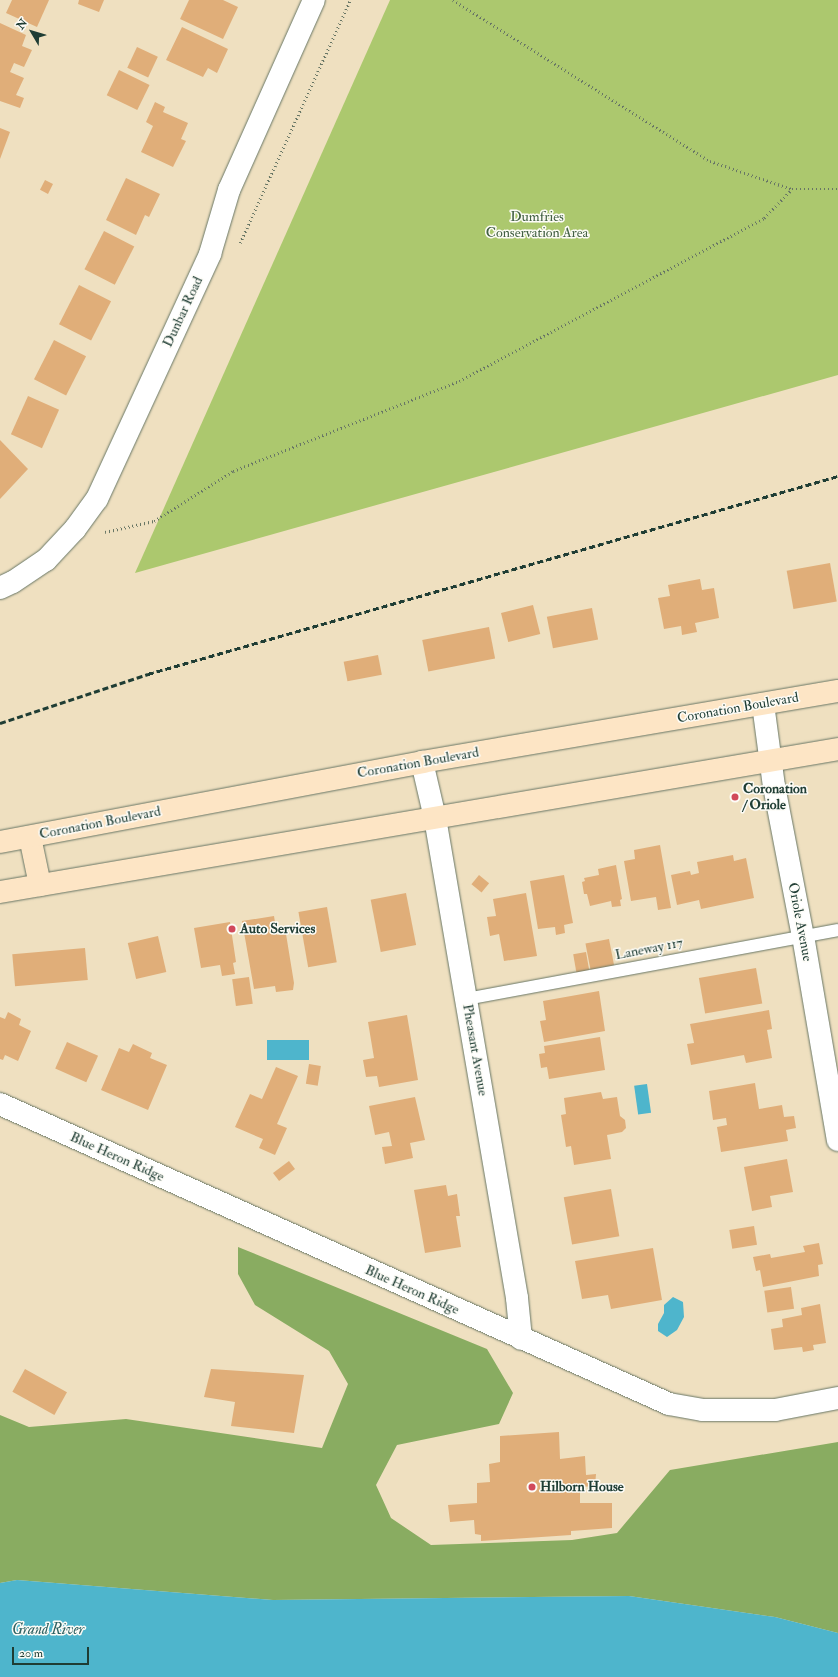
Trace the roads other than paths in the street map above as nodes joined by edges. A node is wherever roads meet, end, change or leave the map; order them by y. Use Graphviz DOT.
graph roads {
  1 [pos="314,0"];
  2 [pos="0,588"];
  3 [pos="838,691"];
  4 [pos="763,704"];
  5 [pos="838,750"];
  6 [pos="770,761"];
  7 [pos="422,762"];
  8 [pos="435,818"];
  9 [pos="30,837"];
  10 [pos="0,842"];
  11 [pos="40,885"];
  12 [pos="0,892"];
  13 [pos="838,930"];
  14 [pos="803,936"];
  15 [pos="466,999"];
  16 [pos="0,1104"];
  17 [pos="838,1140"];
  18 [pos="520,1339"];
  19 [pos="838,1398"];
  1 -- 2 [label="street, Dunbar Road"];
  3 -- 4 [label="main road, Coronation Boulevard"];
  4 -- 6 [label="street, Oriole Avenue"];
  4 -- 7 [label="main road, Coronation Boulevard"];
  5 -- 6 [label="main road"];
  6 -- 8 [label="main road"];
  6 -- 14 [label="street, Oriole Avenue"];
  7 -- 8 [label="street, Pheasant Avenue"];
  7 -- 9 [label="main road, Coronation Boulevard"];
  8 -- 11 [label="main road"];
  8 -- 15 [label="street, Pheasant Avenue"];
  9 -- 10 [label="main road, Coronation Boulevard"];
  9 -- 11 [label="main road"];
  11 -- 12 [label="main road"];
  13 -- 14 [label="lane, Laneway 117"];
  14 -- 15 [label="lane, Laneway 117"];
  14 -- 17 [label="street, Oriole Avenue"];
  15 -- 18 [label="street, Pheasant Avenue"];
  16 -- 18 [label="street, Blue Heron Ridge"];
  18 -- 19 [label="street, Blue Heron Ridge"];
}
